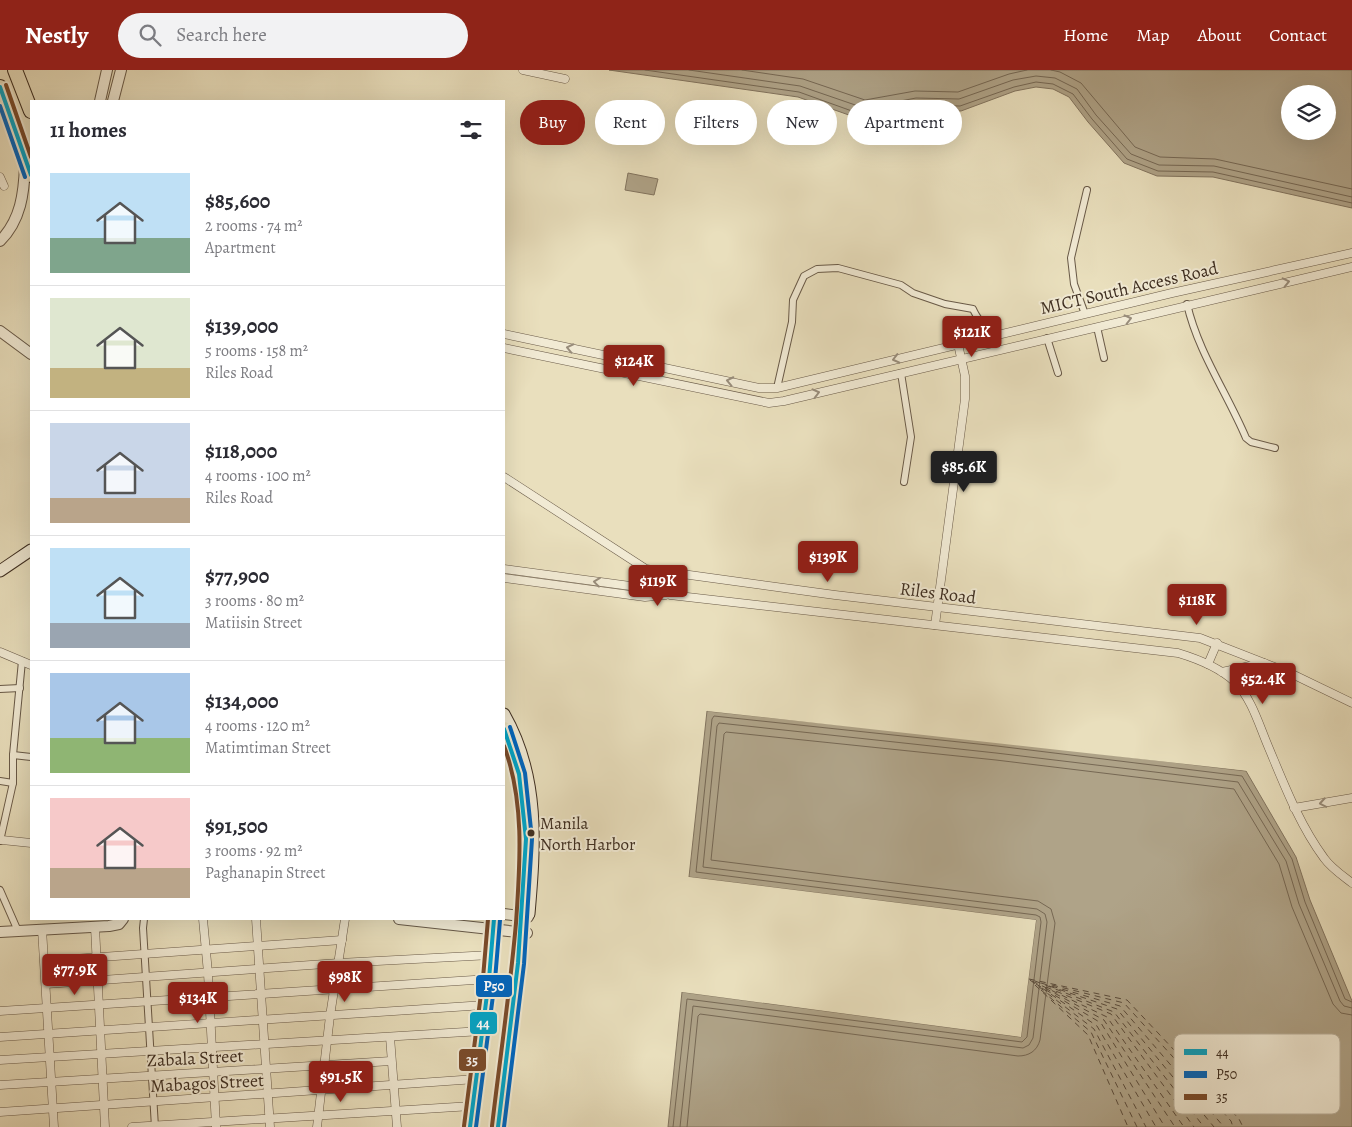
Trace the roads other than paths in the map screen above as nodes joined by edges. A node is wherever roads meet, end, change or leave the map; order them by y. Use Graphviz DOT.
graph roads {
  1 [pos="15,70"];
  2 [pos="107,70"];
  3 [pos="119,70"];
  4 [pos="523,70"];
  5 [pos="565,79"];
  6 [pos="0,87"];
  7 [pos="100,100"];
  8 [pos="114,100"];
  9 [pos="30,108"];
  10 [pos="25,159"];
  11 [pos="30,172"];
  12 [pos="0,177"];
  13 [pos="4,186"];
  14 [pos="1087,190"];
  15 [pos="0,241"];
  16 [pos="1352,253"];
  17 [pos="1352,267"];
  18 [pos="1250,275"];
  19 [pos="1253,290"];
  20 [pos="1187,304"];
  21 [pos="1085,314"];
  22 [pos="1076,316"];
  23 [pos="1097,327"];
  24 [pos="1080,330"];
  25 [pos="0,331"];
  26 [pos="505,334"];
  27 [pos="988,337"];
  28 [pos="1047,338"];
  29 [pos="958,344"];
  30 [pos="505,348"];
  31 [pos="30,353"];
  32 [pos="961,358"];
  33 [pos="1104,358"];
  34 [pos="900,373"];
  35 [pos="1058,373"];
  36 [pos="778,388"];
  37 [pos="1275,448"];
  38 [pos="505,478"];
  39 [pos="904,482"];
  40 [pos="30,551"];
  41 [pos="505,569"];
  42 [pos="0,571"];
  43 [pos="505,578"];
  44 [pos="670,595"];
  45 [pos="937,608"];
  46 [pos="935,625"];
  47 [pos="1217,643"];
  48 [pos="0,652"];
  49 [pos="22,661"];
  50 [pos="1266,663"];
  51 [pos="1208,664"];
  52 [pos="30,665"];
  53 [pos="1222,672"];
  54 [pos="20,688"];
  55 [pos="0,689"];
  56 [pos="1352,703"];
  57 [pos="505,716"];
  58 [pos="505,731"];
  59 [pos="13,755"];
  60 [pos="30,757"];
  61 [pos="0,781"];
  62 [pos="13,783"];
  63 [pos="1352,798"];
  64 [pos="1294,808"];
  65 [pos="1,841"];
  66 [pos="30,843"];
  67 [pos="1352,884"];
  68 [pos="0,890"];
  69 [pos="505,914"];
  70 [pos="526,916"];
  71 [pos="122,920"];
  72 [pos="144,920"];
  73 [pos="203,920"];
  74 [pos="256,920"];
  75 [pos="345,920"];
  76 [pos="418,920"];
  77 [pos="494,924"];
  78 [pos="95,927"];
  79 [pos="42,929"];
  80 [pos="18,931"];
  81 [pos="0,932"];
  82 [pos="524,933"];
  83 [pos="342,940"];
  84 [pos="257,945"];
  85 [pos="205,948"];
  86 [pos="144,953"];
  87 [pos="491,955"];
  88 [pos="97,956"];
  89 [pos="45,961"];
  90 [pos="338,963"];
  91 [pos="258,970"];
  92 [pos="208,973"];
  93 [pos="147,977"];
  94 [pos="489,979"];
  95 [pos="97,981"];
  96 [pos="46,984"];
  97 [pos="334,990"];
  98 [pos="260,994"];
  99 [pos="209,998"];
  100 [pos="147,1002"];
  101 [pos="486,1005"];
  102 [pos="98,1006"];
  103 [pos="48,1009"];
  104 [pos="0,1011"];
  105 [pos="330,1016"];
  106 [pos="262,1020"];
  107 [pos="209,1024"];
  108 [pos="149,1028"];
  109 [pos="99,1031"];
  110 [pos="482,1031"];
  111 [pos="49,1035"];
  112 [pos="0,1037"];
  113 [pos="390,1037"];
  114 [pos="327,1041"];
  115 [pos="263,1044"];
  116 [pos="211,1047"];
  117 [pos="151,1051"];
  118 [pos="102,1054"];
  119 [pos="50,1058"];
  120 [pos="0,1060"];
  121 [pos="392,1061"];
  122 [pos="324,1065"];
  123 [pos="266,1069"];
  124 [pos="212,1071"];
  125 [pos="153,1075"];
  126 [pos="103,1079"];
  127 [pos="476,1079"];
  128 [pos="52,1083"];
  129 [pos="0,1085"];
  130 [pos="394,1086"];
  131 [pos="321,1091"];
  132 [pos="268,1094"];
  133 [pos="214,1098"];
  134 [pos="154,1101"];
  135 [pos="104,1104"];
  136 [pos="472,1106"];
  137 [pos="53,1108"];
  138 [pos="396,1111"];
  139 [pos="0,1112"];
  140 [pos="318,1116"];
  141 [pos="269,1118"];
  142 [pos="216,1125"];
  143 [pos="155,1126"];
  144 [pos="54,1127"];
  145 [pos="106,1127"];
  146 [pos="132,1127"];
  147 [pos="270,1127"];
  148 [pos="317,1127"];
  149 [pos="397,1127"];
  150 [pos="470,1127"];
  151 [pos="498,1127"];
  1 -- 9 [label="highway"];
  2 -- 7 [label="street"];
  3 -- 8 [label="street"];
  4 -- 5 [label="street"];
  6 -- 10 [label="highway"];
  10 -- 11 [label="highway"];
  10 -- 15 [label="street"];
  12 -- 13 [label="street"];
  14 -- 21 [label="street"];
  16 -- 18 [label="street, MICT South Access Road"];
  19 -- 17 [label="street, MICT South Access Road, one-way"];
  18 -- 19 [label="street"];
  18 -- 21 [label="street, MICT South Access Road"];
  19 -- 20 [label="street, MICT South Access Road"];
  23 -- 20 [label="street, MICT South Access Road, one-way"];
  20 -- 37 [label="street"];
  21 -- 22 [label="street, MICT South Access Road"];
  22 -- 24 [label="street"];
  22 -- 27 [label="street, MICT South Access Road"];
  23 -- 24 [label="street, MICT South Access Road"];
  23 -- 33 [label="street"];
  24 -- 28 [label="street, MICT South Access Road"];
  25 -- 31 [label="street"];
  36 -- 26 [label="street, MICT South Access Road, one-way"];
  27 -- 29 [label="street, MICT South Access Road"];
  27 -- 36 [label="street"];
  28 -- 32 [label="street, MICT South Access Road"];
  28 -- 35 [label="street"];
  29 -- 32 [label="street"];
  29 -- 36 [label="street, MICT South Access Road, one-way"];
  30 -- 34 [label="street, MICT South Access Road, one-way"];
  32 -- 34 [label="street, MICT South Access Road"];
  32 -- 45 [label="street"];
  34 -- 39 [label="street"];
  38 -- 45 [label="street, Riles Road"];
  40 -- 42 [label="main road"];
  44 -- 41 [label="street, one-way"];
  43 -- 44 [label="street"];
  44 -- 46 [label="street"];
  45 -- 46 [label="street"];
  45 -- 47 [label="street, Riles Road"];
  46 -- 51 [label="street"];
  47 -- 50 [label="street, Riles Road"];
  47 -- 51 [label="street"];
  48 -- 49 [label="street"];
  49 -- 52 [label="street"];
  49 -- 54 [label="street"];
  50 -- 53 [label="street"];
  50 -- 56 [label="street, Riles Road"];
  51 -- 53 [label="street"];
  53 -- 64 [label="street"];
  54 -- 55 [label="street"];
  54 -- 59 [label="street"];
  57 -- 70 [label="main road"];
  58 -- 70 [label="highway"];
  59 -- 60 [label="street"];
  59 -- 62 [label="street"];
  61 -- 62 [label="street"];
  62 -- 65 [label="street"];
  63 -- 64 [label="street, one-way"];
  64 -- 67 [label="street"];
  65 -- 66 [label="street"];
  68 -- 80 [label="street"];
  69 -- 70 [label="street"];
  70 -- 82 [label="highway"];
  71 -- 78 [label="street"];
  72 -- 86 [label="street"];
  73 -- 85 [label="street"];
  74 -- 84 [label="street"];
  75 -- 83 [label="street"];
  76 -- 77 [label="street"];
  77 -- 82 [label="street"];
  77 -- 87 [label="highway"];
  78 -- 79 [label="street"];
  78 -- 88 [label="street"];
  79 -- 80 [label="street"];
  79 -- 89 [label="street"];
  80 -- 81 [label="street"];
  82 -- 151 [label="highway"];
  83 -- 84 [label="street"];
  83 -- 90 [label="street"];
  84 -- 85 [label="street"];
  84 -- 91 [label="street"];
  85 -- 86 [label="street"];
  85 -- 92 [label="street"];
  86 -- 88 [label="street"];
  86 -- 93 [label="street"];
  87 -- 90 [label="street"];
  87 -- 94 [label="highway"];
  88 -- 89 [label="street"];
  88 -- 95 [label="street"];
  89 -- 96 [label="street"];
  90 -- 91 [label="street"];
  90 -- 97 [label="street"];
  91 -- 92 [label="street"];
  91 -- 98 [label="street"];
  92 -- 93 [label="street"];
  92 -- 99 [label="street"];
  93 -- 95 [label="street"];
  93 -- 100 [label="street"];
  94 -- 97 [label="street"];
  94 -- 101 [label="highway"];
  95 -- 96 [label="street"];
  95 -- 102 [label="street"];
  96 -- 103 [label="street"];
  97 -- 98 [label="street"];
  97 -- 105 [label="street"];
  98 -- 99 [label="street"];
  98 -- 106 [label="street"];
  99 -- 100 [label="street"];
  99 -- 107 [label="street"];
  100 -- 102 [label="street"];
  100 -- 108 [label="street"];
  101 -- 105 [label="street"];
  101 -- 110 [label="highway"];
  102 -- 103 [label="street"];
  102 -- 109 [label="street"];
  103 -- 104 [label="street"];
  103 -- 111 [label="street"];
  105 -- 106 [label="street"];
  105 -- 114 [label="street"];
  106 -- 107 [label="street"];
  106 -- 115 [label="street"];
  107 -- 108 [label="street"];
  107 -- 116 [label="street"];
  108 -- 109 [label="street"];
  108 -- 117 [label="street"];
  109 -- 111 [label="street"];
  109 -- 118 [label="street"];
  110 -- 113 [label="street"];
  110 -- 127 [label="highway"];
  111 -- 112 [label="street"];
  111 -- 119 [label="street"];
  113 -- 114 [label="street"];
  113 -- 121 [label="street"];
  114 -- 115 [label="street"];
  114 -- 122 [label="street"];
  115 -- 116 [label="street"];
  115 -- 123 [label="street"];
  116 -- 117 [label="street"];
  116 -- 124 [label="street"];
  117 -- 118 [label="street"];
  117 -- 125 [label="street"];
  118 -- 119 [label="street"];
  118 -- 126 [label="street"];
  119 -- 120 [label="street"];
  119 -- 128 [label="street"];
  121 -- 122 [label="street, Zabala Street"];
  121 -- 130 [label="street"];
  122 -- 123 [label="street, Zabala Street"];
  122 -- 131 [label="street"];
  123 -- 124 [label="street, Zabala Street"];
  123 -- 132 [label="street"];
  124 -- 125 [label="street, Zabala Street"];
  124 -- 133 [label="street"];
  125 -- 126 [label="street, Zabala Street"];
  125 -- 134 [label="street"];
  126 -- 128 [label="street, Zabala Street"];
  126 -- 135 [label="street"];
  127 -- 130 [label="street, Mabagos Street"];
  127 -- 136 [label="highway"];
  128 -- 129 [label="street, Zabala Street"];
  128 -- 137 [label="street"];
  130 -- 131 [label="street, Mabagos Street"];
  130 -- 138 [label="street"];
  131 -- 132 [label="street, Mabagos Street"];
  131 -- 140 [label="street"];
  132 -- 133 [label="street, Mabagos Street"];
  132 -- 141 [label="street"];
  133 -- 134 [label="street, Mabagos Street"];
  133 -- 142 [label="street"];
  134 -- 135 [label="street, Mabagos Street"];
  134 -- 143 [label="street"];
  135 -- 137 [label="street, Mabagos Street"];
  135 -- 145 [label="street"];
  136 -- 138 [label="street"];
  136 -- 150 [label="highway"];
  137 -- 139 [label="street, Mabagos Street"];
  137 -- 144 [label="street"];
  138 -- 140 [label="street"];
  138 -- 149 [label="street"];
  140 -- 141 [label="street"];
  140 -- 148 [label="street"];
  141 -- 142 [label="street"];
  141 -- 147 [label="street"];
  142 -- 143 [label="street"];
  143 -- 146 [label="street"];
}
